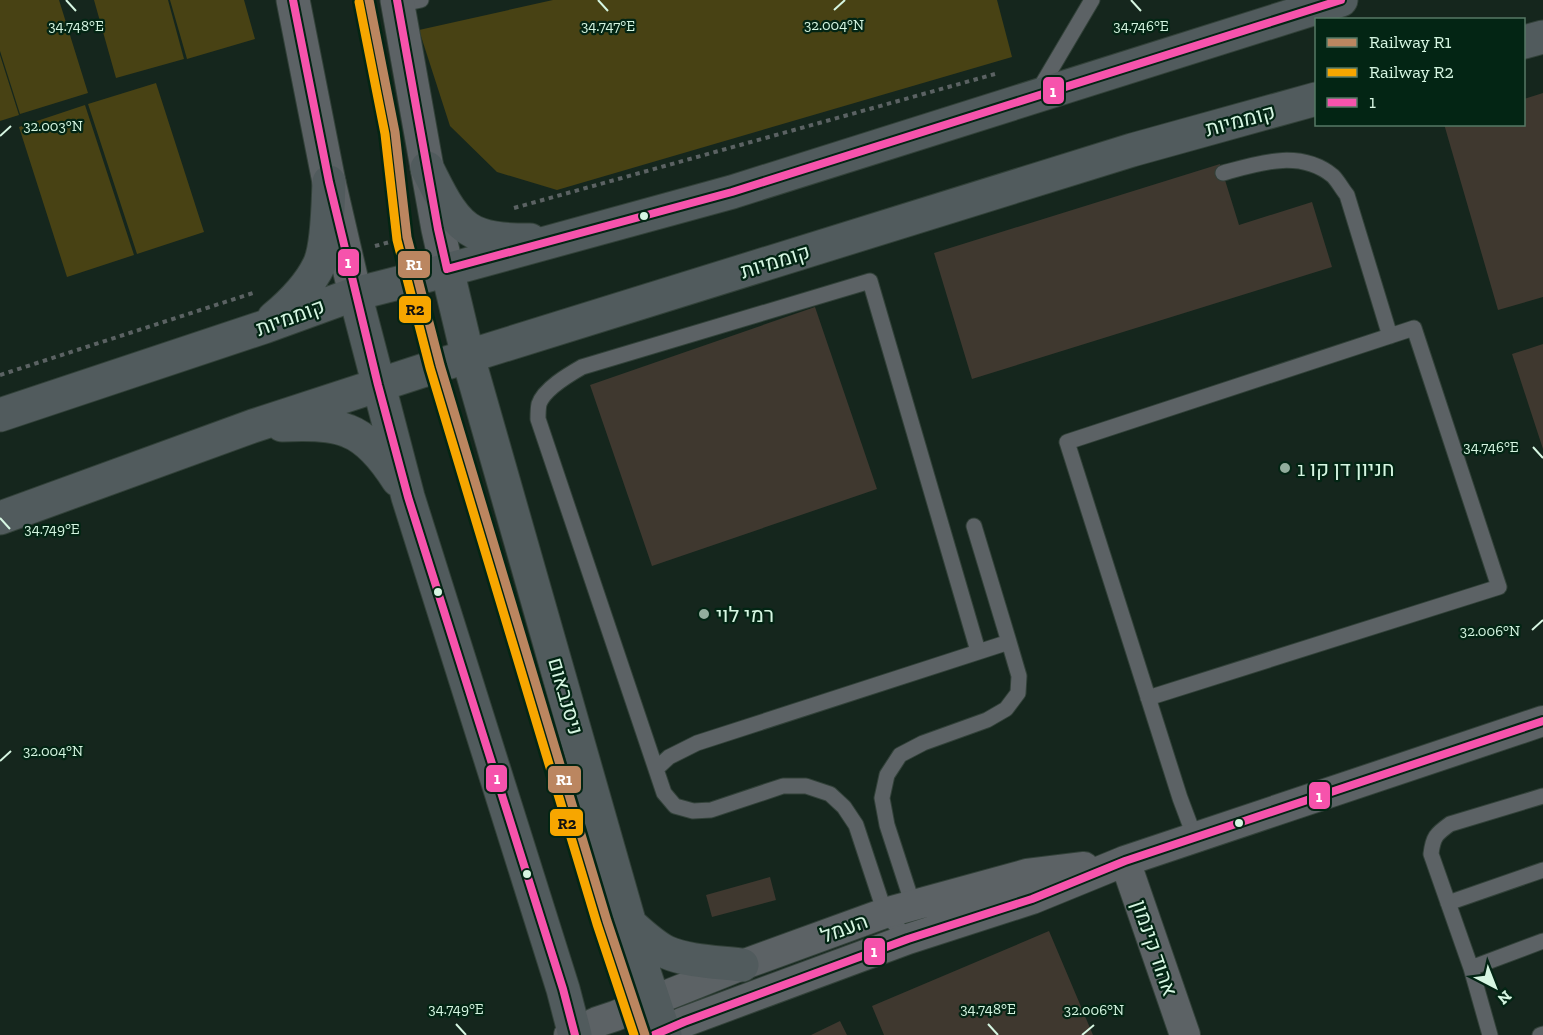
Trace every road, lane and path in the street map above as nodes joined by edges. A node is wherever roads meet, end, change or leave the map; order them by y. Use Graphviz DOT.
graph roads {
  1 [pos="293,0"];
  2 [pos="1092,0"];
  3 [pos="1341,0"];
  4 [pos="405,2"];
  5 [pos="1543,37"];
  6 [pos="1525,42"];
  7 [pos="1001,73"];
  8 [pos="1035,96"];
  9 [pos="1315,100"];
  10 [pos="427,168"];
  11 [pos="1223,173"];
  12 [pos="329,182"];
  13 [pos="508,210"];
  14 [pos="438,229"];
  15 [pos="556,240"];
  16 [pos="346,254"];
  17 [pos="447,269"];
  18 [pos="261,290"];
  19 [pos="355,294"];
  20 [pos="264,327"];
  21 [pos="1390,336"];
  22 [pos="468,357"];
  23 [pos="0,375"];
  24 [pos="378,385"];
  25 [pos="0,415"];
  26 [pos="253,426"];
  27 [pos="408,497"];
  28 [pos="0,518"];
  29 [pos="974,526"];
  30 [pos="1010,642"];
  31 [pos="978,651"];
  32 [pos="1148,698"];
  33 [pos="1543,721"];
  34 [pos="656,769"];
  35 [pos="1543,796"];
  36 [pos="1195,838"];
  37 [pos="1125,861"];
  38 [pos="1543,870"];
  39 [pos="1448,903"];
  40 [pos="899,909"];
  41 [pos="632,926"];
  42 [pos="908,939"];
  43 [pos="1543,941"];
  44 [pos="742,965"];
  45 [pos="1471,968"];
  46 [pos="659,1025"];
  47 [pos="573,1034"];
  48 [pos="1185,1035"];
  49 [pos="1490,1035"];
  1 -- 12 [label="street"];
  2 -- 8 [label="lane"];
  3 -- 8 [label="main road, קוממיות"];
  4 -- 10 [label="street"];
  5 -- 6 [label="main road"];
  7 -- 13 [label="path"];
  8 -- 15 [label="main road, קוממיות"];
  9 -- 22 [label="main road, קוממיות"];
  10 -- 14 [label="street"];
  10 -- 15 [label="main road"];
  11 -- 21 [label="lane"];
  12 -- 16 [label="street"];
  12 -- 20 [label="main road"];
  14 -- 16 [label="path"];
  14 -- 17 [label="street"];
  15 -- 17 [label="main road, קוממיות"];
  16 -- 19 [label="street"];
  17 -- 19 [label="main road, קוממיות"];
  17 -- 22 [label="main road, ניסנבאום"];
  18 -- 23 [label="path"];
  19 -- 20 [label="main road, קוממיות"];
  19 -- 24 [label="main road"];
  20 -- 25 [label="main road, קוממיות"];
  21 -- 32 [label="lane"];
  21 -- 32 [label="lane"];
  22 -- 24 [label="main road, קוממיות"];
  22 -- 41 [label="main road, ניסנבאום"];
  24 -- 26 [label="main road, קוממיות"];
  24 -- 27 [label="main road"];
  26 -- 27 [label="main road"];
  26 -- 28 [label="main road, קוממיות"];
  27 -- 47 [label="main road"];
  29 -- 30 [label="lane"];
  30 -- 31 [label="lane"];
  30 -- 40 [label="lane"];
  31 -- 34 [label="lane"];
  31 -- 34 [label="lane"];
  32 -- 36 [label="lane"];
  33 -- 36 [label="street, העמל"];
  34 -- 40 [label="lane"];
  35 -- 39 [label="lane"];
  36 -- 37 [label="street, העמל"];
  37 -- 40 [label="street, העמל"];
  37 -- 42 [label="street, העמל"];
  37 -- 48 [label="street, אהוד קינמון"];
  38 -- 39 [label="lane"];
  39 -- 45 [label="lane"];
  40 -- 42 [label="lane"];
  40 -- 42 [label="lane"];
  40 -- 44 [label="street, העמל"];
  41 -- 44 [label="main road"];
  41 -- 46 [label="main road, ניסנבאום"];
  42 -- 46 [label="street, העמל"];
  43 -- 45 [label="lane"];
  44 -- 46 [label="street, העמל"];
  45 -- 49 [label="lane"];
  46 -- 47 [label="street, העמל"];
}
